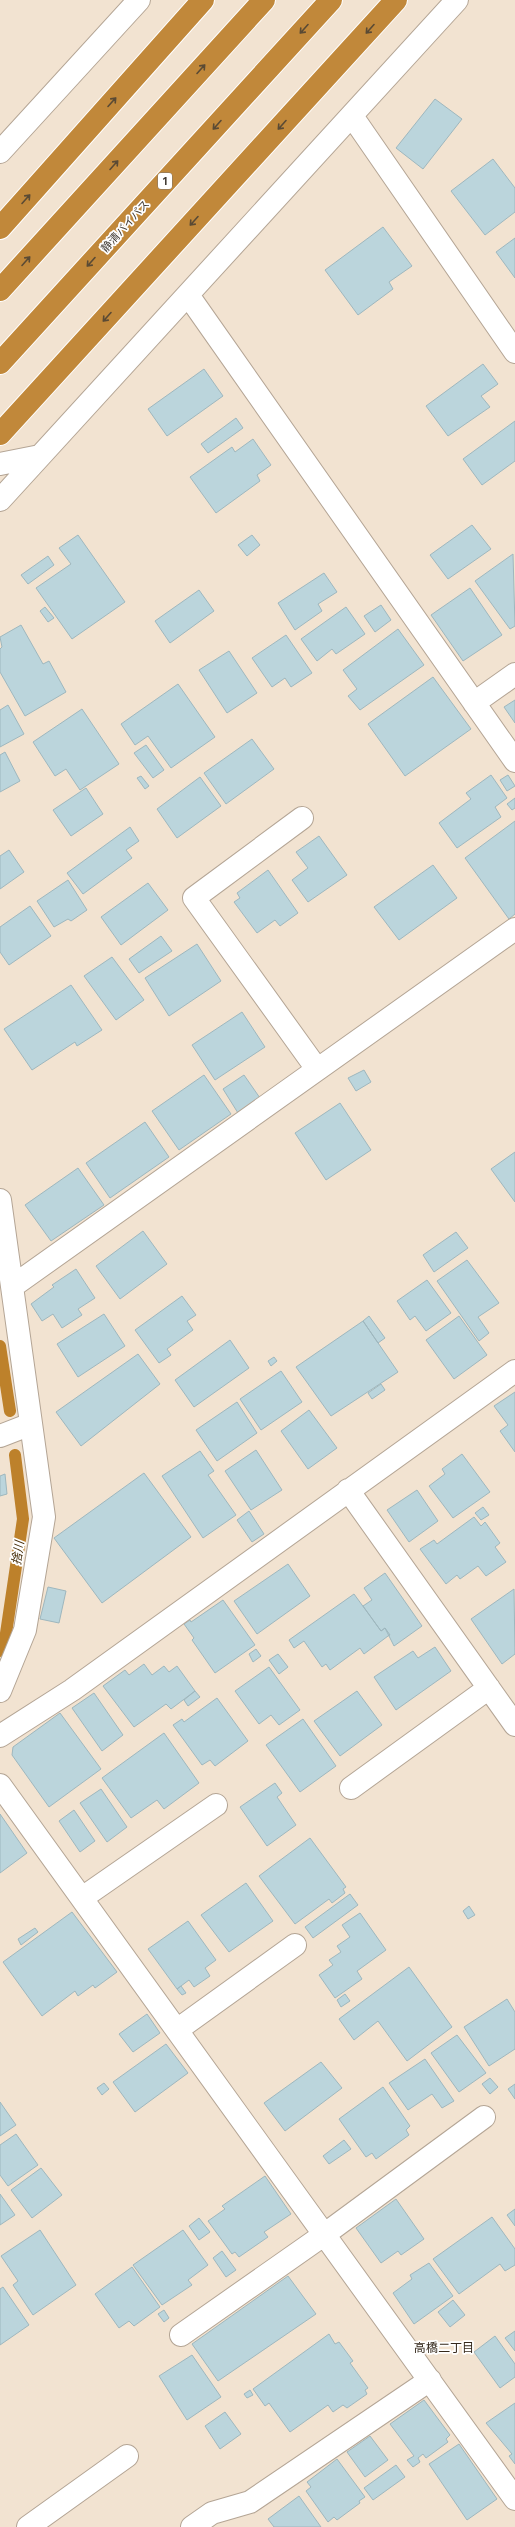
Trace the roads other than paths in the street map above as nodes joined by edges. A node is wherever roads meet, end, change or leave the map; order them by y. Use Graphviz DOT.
graph roads {
  1 [pos="139,0"];
  2 [pos="203,0"];
  3 [pos="264,0"];
  4 [pos="331,0"];
  5 [pos="396,0"];
  6 [pos="457,0"];
  7 [pos="352,116"];
  8 [pos="0,152"];
  9 [pos="0,228"];
  10 [pos="0,290"];
  11 [pos="188,295"];
  12 [pos="515,352"];
  13 [pos="0,362"];
  14 [pos="0,434"];
  15 [pos="40,456"];
  16 [pos="0,464"];
  17 [pos="0,500"];
  18 [pos="515,674"];
  19 [pos="474,703"];
  20 [pos="515,762"];
  21 [pos="302,818"];
  22 [pos="515,929"];
  23 [pos="317,1069"];
  24 [pos="0,1200"];
  25 [pos="14,1286"];
  26 [pos="515,1371"];
  27 [pos="31,1424"];
  28 [pos="0,1436"];
  29 [pos="348,1490"];
  30 [pos="489,1688"];
  31 [pos="0,1691"];
  32 [pos="515,1725"];
  33 [pos="0,1736"];
  34 [pos="0,1785"];
  35 [pos="351,1788"];
  36 [pos="216,1805"];
  37 [pos="82,1898"];
  38 [pos="295,1945"];
  39 [pos="178,2030"];
  40 [pos="484,2117"];
  41 [pos="325,2234"];
  42 [pos="181,2335"];
  43 [pos="430,2380"];
  44 [pos="127,2456"];
  45 [pos="515,2499"];
  46 [pos="28,2527"];
  47 [pos="192,2527"];
  1 -- 8 [label="street"];
  9 -- 2 [label="highway, one-way"];
  10 -- 3 [label="highway, one-way"];
  4 -- 13 [label="highway, 静清バイパス / 1, one-way"];
  5 -- 14 [label="highway, one-way"];
  6 -- 7 [label="street"];
  7 -- 11 [label="street"];
  7 -- 12 [label="street"];
  11 -- 15 [label="street"];
  11 -- 19 [label="street"];
  15 -- 16 [label="street"];
  15 -- 17 [label="street"];
  18 -- 19 [label="street"];
  19 -- 20 [label="street"];
  21 -- 23 [label="street"];
  22 -- 23 [label="street"];
  23 -- 25 [label="street"];
  24 -- 25 [label="street"];
  25 -- 27 [label="street"];
  26 -- 29 [label="street"];
  27 -- 28 [label="street"];
  27 -- 31 [label="street"];
  29 -- 30 [label="street"];
  29 -- 33 [label="street"];
  30 -- 32 [label="street"];
  30 -- 35 [label="street"];
  34 -- 37 [label="street"];
  36 -- 37 [label="street"];
  37 -- 39 [label="street"];
  38 -- 39 [label="street"];
  39 -- 41 [label="street"];
  40 -- 41 [label="street"];
  41 -- 42 [label="street"];
  41 -- 43 [label="street"];
  43 -- 45 [label="street"];
  43 -- 47 [label="street"];
  44 -- 46 [label="street"];
}
